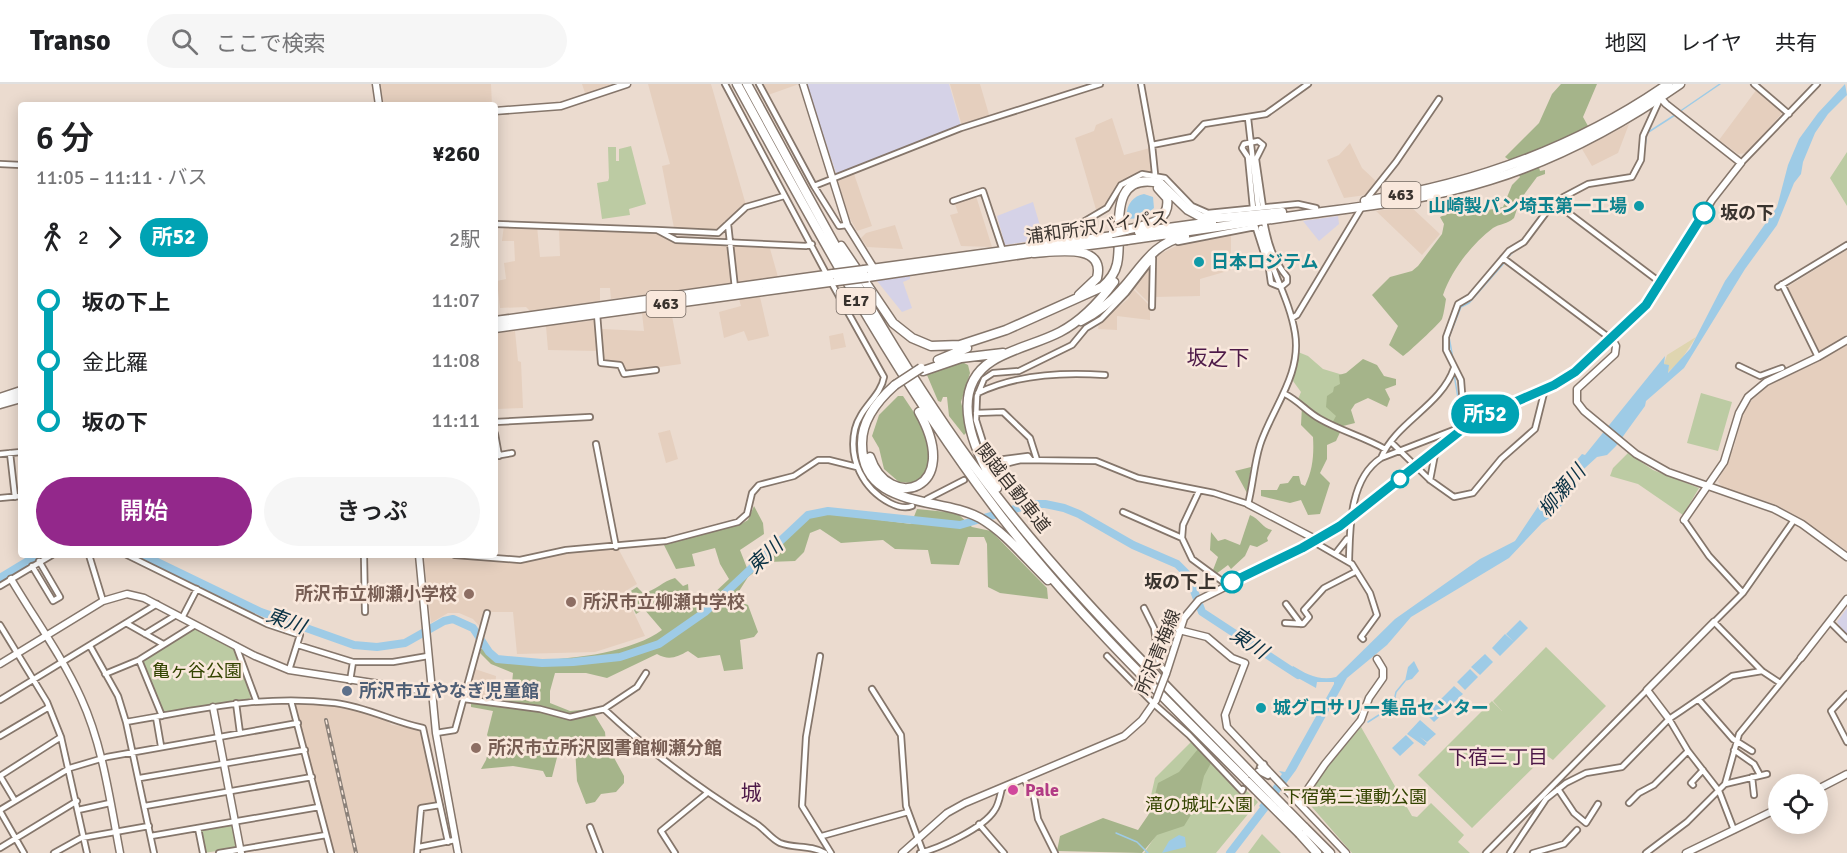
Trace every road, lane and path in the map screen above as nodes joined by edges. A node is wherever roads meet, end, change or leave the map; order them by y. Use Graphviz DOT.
graph roads {
  1 [pos="376,84"];
  2 [pos="627,84"];
  3 [pos="725,84"];
  4 [pos="737,84"];
  5 [pos="747,84"];
  6 [pos="759,84"];
  7 [pos="803,84"];
  8 [pos="1100,84"];
  9 [pos="1141,84"];
  10 [pos="1308,84"];
  11 [pos="1668,84"];
  12 [pos="1680,84"];
  13 [pos="1754,84"];
  14 [pos="1817,84"];
  15 [pos="1658,95"];
  16 [pos="1438,99"];
  17 [pos="379,102"];
  18 [pos="498,111"];
  19 [pos="1789,114"];
  20 [pos="1248,118"];
  21 [pos="1252,141"];
  22 [pos="1152,145"];
  23 [pos="1741,163"];
  24 [pos="0,164"];
  25 [pos="18,165"];
  26 [pos="1155,174"];
  27 [pos="834,179"];
  28 [pos="814,186"];
  29 [pos="804,188"];
  30 [pos="784,196"];
  31 [pos="953,201"];
  32 [pos="1554,202"];
  33 [pos="1364,204"];
  34 [pos="1258,207"];
  35 [pos="1316,208"];
  36 [pos="1282,212"];
  37 [pos="498,224"];
  38 [pos="728,224"];
  39 [pos="1257,224"];
  40 [pos="847,225"];
  41 [pos="657,230"];
  42 [pos="1126,235"];
  43 [pos="1113,237"];
  44 [pos="729,242"];
  45 [pos="812,244"];
  46 [pos="1847,245"];
  47 [pos="1044,246"];
  48 [pos="1003,251"];
  49 [pos="1034,253"];
  50 [pos="1153,258"];
  51 [pos="1503,258"];
  52 [pos="876,272"];
  53 [pos="832,278"];
  54 [pos="1661,283"];
  55 [pos="1281,286"];
  56 [pos="735,288"];
  57 [pos="1066,304"];
  58 [pos="1152,307"];
  59 [pos="597,314"];
  60 [pos="1292,318"];
  61 [pos="498,321"];
  62 [pos="870,324"];
  63 [pos="498,328"];
  64 [pos="1006,330"];
  65 [pos="1059,332"];
  66 [pos="1612,339"];
  67 [pos="1847,340"];
  68 [pos="1021,349"];
  69 [pos="1818,357"];
  70 [pos="1739,366"];
  71 [pos="1454,368"];
  72 [pos="1782,368"];
  73 [pos="922,369"];
  74 [pos="656,370"];
  75 [pos="1106,375"];
  76 [pos="897,387"];
  77 [pos="1545,389"];
  78 [pos="18,392"];
  79 [pos="978,393"];
  80 [pos="1286,394"];
  81 [pos="0,398"];
  82 [pos="18,399"];
  83 [pos="0,404"];
  84 [pos="976,413"];
  85 [pos="590,417"];
  86 [pos="1477,418"];
  87 [pos="498,422"];
  88 [pos="1469,424"];
  89 [pos="1391,442"];
  90 [pos="596,444"];
  91 [pos="1385,449"];
  92 [pos="1400,450"];
  93 [pos="1436,450"];
  94 [pos="18,452"];
  95 [pos="10,453"];
  96 [pos="512,453"];
  97 [pos="0,454"];
  98 [pos="498,456"];
  99 [pos="1381,458"];
  100 [pos="1034,460"];
  101 [pos="1417,465"];
  102 [pos="857,467"];
  103 [pos="988,468"];
  104 [pos="964,480"];
  105 [pos="1430,480"];
  106 [pos="1707,487"];
  107 [pos="1199,491"];
  108 [pos="18,497"];
  109 [pos="0,498"];
  110 [pos="927,499"];
  111 [pos="1000,504"];
  112 [pos="1248,504"];
  113 [pos="912,506"];
  114 [pos="1123,512"];
  115 [pos="1352,518"];
  116 [pos="1013,520"];
  117 [pos="1684,520"];
  118 [pos="1794,520"];
  119 [pos="1182,538"];
  120 [pos="1348,538"];
  121 [pos="1316,541"];
  122 [pos="616,547"];
  123 [pos="1336,553"];
  124 [pos="1847,557"];
  125 [pos="46,558"];
  126 [pos="90,558"];
  127 [pos="133,558"];
  128 [pos="364,558"];
  129 [pos="419,558"];
  130 [pos="494,558"];
  131 [pos="39,561"];
  132 [pos="1349,561"];
  133 [pos="32,566"];
  134 [pos="1355,572"];
  135 [pos="10,579"];
  136 [pos="1226,584"];
  137 [pos="0,586"];
  138 [pos="197,589"];
  139 [pos="1743,593"];
  140 [pos="1847,599"];
  141 [pos="103,601"];
  142 [pos="157,604"];
  143 [pos="1286,604"];
  144 [pos="1144,608"];
  145 [pos="365,612"];
  146 [pos="488,613"];
  147 [pos="179,617"];
  148 [pos="1088,617"];
  149 [pos="1714,622"];
  150 [pos="1830,622"];
  151 [pos="126,623"];
  152 [pos="1285,623"];
  153 [pos="1301,624"];
  154 [pos="0,625"];
  155 [pos="195,625"];
  156 [pos="1179,630"];
  157 [pos="145,634"];
  158 [pos="45,636"];
  159 [pos="1363,639"];
  160 [pos="1847,639"];
  161 [pos="163,644"];
  162 [pos="298,645"];
  163 [pos="90,646"];
  164 [pos="236,646"];
  165 [pos="17,653"];
  166 [pos="428,656"];
  167 [pos="820,656"];
  168 [pos="1107,656"];
  169 [pos="1801,658"];
  170 [pos="1377,659"];
  171 [pos="139,660"];
  172 [pos="62,662"];
  173 [pos="353,662"];
  174 [pos="0,664"];
  175 [pos="289,670"];
  176 [pos="1762,671"];
  177 [pos="646,673"];
  178 [pos="1166,673"];
  179 [pos="105,674"];
  180 [pos="33,680"];
  181 [pos="350,681"];
  182 [pos="1780,683"];
  183 [pos="872,689"];
  184 [pos="1647,690"];
  185 [pos="431,692"];
  186 [pos="1847,694"];
  187 [pos="464,699"];
  188 [pos="0,700"];
  189 [pos="256,700"];
  190 [pos="291,700"];
  191 [pos="1699,700"];
  192 [pos="1155,702"];
  193 [pos="236,703"];
  194 [pos="49,707"];
  195 [pos="213,707"];
  196 [pos="604,709"];
  197 [pos="159,716"];
  198 [pos="1669,719"];
  199 [pos="126,722"];
  200 [pos="298,723"];
  201 [pos="240,733"];
  202 [pos="436,733"];
  203 [pos="0,736"];
  204 [pos="218,736"];
  205 [pos="61,737"];
  206 [pos="1736,741"];
  207 [pos="1847,742"];
  208 [pos="161,746"];
  209 [pos="305,750"];
  210 [pos="1734,750"];
  211 [pos="134,751"];
  212 [pos="1688,751"];
  213 [pos="1752,751"];
  214 [pos="102,759"];
  215 [pos="224,764"];
  216 [pos="70,768"];
  217 [pos="1703,770"];
  218 [pos="1255,774"];
  219 [pos="1767,774"];
  220 [pos="1847,774"];
  221 [pos="1760,775"];
  222 [pos="0,776"];
  223 [pos="312,777"];
  224 [pos="1752,777"];
  225 [pos="140,778"];
  226 [pos="1024,779"];
  227 [pos="1725,784"];
  228 [pos="1828,784"];
  229 [pos="1692,785"];
  230 [pos="1002,788"];
  231 [pos="1558,789"];
  232 [pos="1719,791"];
  233 [pos="229,792"];
  234 [pos="706,794"];
  235 [pos="1755,795"];
  236 [pos="1544,797"];
  237 [pos="15,801"];
  238 [pos="77,801"];
  239 [pos="1299,802"];
  240 [pos="110,803"];
  241 [pos="1629,803"];
  242 [pos="1598,804"];
  243 [pos="440,805"];
  244 [pos="145,806"];
  245 [pos="320,807"];
  246 [pos="78,810"];
  247 [pos="0,811"];
  248 [pos="908,812"];
  249 [pos="1768,813"];
  250 [pos="235,822"];
  251 [pos="979,824"];
  252 [pos="149,826"];
  253 [pos="590,827"];
  254 [pos="198,828"];
  255 [pos="1302,830"];
  256 [pos="1577,830"];
  257 [pos="1734,830"];
  258 [pos="116,832"];
  259 [pos="326,835"];
  260 [pos="151,836"];
  261 [pos="822,836"];
  262 [pos="84,837"];
  263 [pos="16,839"];
  264 [pos="917,839"];
  265 [pos="452,841"];
  266 [pos="419,847"];
  267 [pos="0,848"];
  268 [pos="241,851"];
  269 [pos="3,853"];
  270 [pos="24,853"];
  271 [pos="54,853"];
  272 [pos="87,853"];
  273 [pos="120,853"];
  274 [pos="154,853"];
  275 [pos="203,853"];
  276 [pos="219,853"];
  277 [pos="331,853"];
  278 [pos="417,853"];
  279 [pos="458,853"];
  280 [pos="600,853"];
  281 [pos="675,853"];
  282 [pos="825,853"];
  283 [pos="831,853"];
  284 [pos="902,853"];
  285 [pos="921,853"];
  286 [pos="1004,853"];
  287 [pos="1055,853"];
  288 [pos="1317,853"];
  289 [pos="1330,853"];
  290 [pos="1346,853"];
  291 [pos="1486,853"];
  292 [pos="1510,853"];
  293 [pos="1533,853"];
  294 [pos="1646,853"];
  295 [pos="1686,853"];
  1 -- 17 [label="street"];
  2 -- 18 [label="street"];
  3 -- 30 [label="street"];
  4 -- 62 [label="highway, 関越自動車道 / E17"];
  5 -- 29 [label="highway, 関越自動車道 / E17"];
  6 -- 28 [label="street"];
  7 -- 27 [label="street"];
  8 -- 27 [label="street"];
  9 -- 22 [label="street"];
  10 -- 20 [label="street"];
  11 -- 15 [label="highway, 浦和所沢バイパス / 463"];
  12 -- 15 [label="highway, 浦和所沢バイパス / 463"];
  13 -- 19 [label="street"];
  14 -- 19 [label="street"];
  15 -- 23 [label="street"];
  15 -- 32 [label="street"];
  15 -- 33 [label="highway, 浦和所沢バイパス / 463"];
  16 -- 33 [label="street"];
  19 -- 23 [label="street"];
  20 -- 21 [label="street"];
  20 -- 22 [label="street"];
  21 -- 34 [label="street"];
  21 -- 34 [label="street"];
  21 -- 34 [label="street"];
  22 -- 26 [label="street"];
  23 -- 54 [label="street, 所沢青梅線"];
  24 -- 25 [label="street"];
  26 -- 34 [label="street"];
  26 -- 47 [label="street"];
  27 -- 28 [label="street"];
  27 -- 40 [label="street"];
  28 -- 40 [label="street"];
  29 -- 64 [label="highway"];
  29 -- 111 [label="highway, 関越自動車道 / E17"];
  30 -- 38 [label="street"];
  30 -- 45 [label="street"];
  31 -- 48 [label="street"];
  32 -- 51 [label="street"];
  32 -- 54 [label="street"];
  33 -- 35 [label="highway, 浦和所沢バイパス / 463"];
  33 -- 39 [label="highway, 浦和所沢バイパス / 463"];
  33 -- 60 [label="street"];
  34 -- 35 [label="street"];
  35 -- 36 [label="highway, 浦和所沢バイパス / 463"];
  36 -- 42 [label="highway, 浦和所沢バイパス / 463"];
  36 -- 57 [label="highway"];
  37 -- 41 [label="street"];
  38 -- 41 [label="street"];
  38 -- 44 [label="street"];
  39 -- 42 [label="highway, 浦和所沢バイパス / 463"];
  39 -- 50 [label="street"];
  39 -- 55 [label="street"];
  39 -- 55 [label="street"];
  39 -- 65 [label="highway"];
  40 -- 52 [label="street"];
  41 -- 44 [label="street"];
  42 -- 43 [label="highway, 浦和所沢バイパス / 463, bridge"];
  42 -- 65 [label="highway"];
  43 -- 47 [label="highway, 浦和所沢バイパス / 463"];
  43 -- 49 [label="highway, 浦和所沢バイパス / 463"];
  44 -- 45 [label="street"];
  44 -- 56 [label="street"];
  45 -- 53 [label="street"];
  46 -- 69 [label="street"];
  47 -- 48 [label="highway, 浦和所沢バイパス / 463"];
  48 -- 52 [label="highway, 浦和所沢バイパス / 463"];
  49 -- 52 [label="highway, 浦和所沢バイパス / 463"];
  49 -- 57 [label="highway"];
  50 -- 58 [label="street"];
  50 -- 79 [label="street"];
  51 -- 66 [label="street"];
  51 -- 71 [label="street"];
  52 -- 53 [label="highway, 浦和所沢バイパス / 463, bridge"];
  53 -- 56 [label="highway, 浦和所沢バイパス / 463"];
  53 -- 59 [label="highway, 浦和所沢バイパス / 463"];
  53 -- 102 [label="street"];
  54 -- 66 [label="street, 所沢青梅線"];
  55 -- 60 [label="street"];
  56 -- 61 [label="highway, 浦和所沢バイパス / 463"];
  57 -- 64 [label="highway"];
  59 -- 63 [label="highway, 浦和所沢バイパス / 463"];
  59 -- 74 [label="street"];
  60 -- 80 [label="street"];
  62 -- 76 [label="highway"];
  62 -- 111 [label="highway, 関越自動車道 / E17"];
  64 -- 73 [label="highway"];
  65 -- 68 [label="highway"];
  66 -- 77 [label="street, 所沢青梅線"];
  66 -- 106 [label="street"];
  67 -- 69 [label="street"];
  68 -- 73 [label="highway"];
  68 -- 111 [label="highway"];
  69 -- 106 [label="street"];
  70 -- 72 [label="street"];
  71 -- 86 [label="street"];
  71 -- 89 [label="street"];
  73 -- 76 [label="highway, bridge"];
  75 -- 79 [label="street"];
  76 -- 148 [label="highway"];
  77 -- 86 [label="street, 所沢青梅線"];
  77 -- 105 [label="street"];
  78 -- 81 [label="highway"];
  79 -- 84 [label="street"];
  80 -- 91 [label="street"];
  80 -- 112 [label="street"];
  82 -- 83 [label="highway"];
  84 -- 100 [label="street"];
  84 -- 100 [label="street"];
  85 -- 87 [label="street"];
  86 -- 88 [label="street, 所沢青梅線"];
  88 -- 92 [label="street"];
  88 -- 93 [label="street, 所沢青梅線"];
  89 -- 91 [label="street"];
  89 -- 92 [label="street"];
  90 -- 122 [label="street"];
  91 -- 99 [label="street"];
  92 -- 99 [label="street"];
  92 -- 101 [label="street"];
  93 -- 101 [label="street, 所沢青梅線"];
  93 -- 105 [label="street"];
  94 -- 95 [label="street"];
  95 -- 97 [label="street"];
  95 -- 108 [label="street"];
  96 -- 98 [label="street"];
  99 -- 115 [label="street"];
  100 -- 103 [label="street"];
  100 -- 107 [label="street"];
  101 -- 105 [label="street"];
  101 -- 115 [label="street, 所沢青梅線"];
  102 -- 113 [label="street"];
  102 -- 122 [label="street"];
  104 -- 110 [label="street"];
  106 -- 117 [label="street"];
  106 -- 118 [label="street"];
  107 -- 112 [label="street"];
  107 -- 119 [label="street"];
  108 -- 109 [label="street"];
  111 -- 116 [label="highway"];
  111 -- 116 [label="highway, 関越自動車道 / E17"];
  112 -- 121 [label="street"];
  114 -- 119 [label="street"];
  115 -- 120 [label="street"];
  115 -- 121 [label="street, 所沢青梅線"];
  116 -- 148 [label="highway, 関越自動車道 / E17"];
  116 -- 218 [label="highway, 関越自動車道 / E17"];
  117 -- 139 [label="street"];
  118 -- 124 [label="street"];
  118 -- 139 [label="street"];
  119 -- 136 [label="street"];
  120 -- 123 [label="street"];
  120 -- 132 [label="street"];
  121 -- 123 [label="street"];
  121 -- 136 [label="street, 所沢青梅線"];
  122 -- 130 [label="street"];
  123 -- 132 [label="street"];
  125 -- 131 [label="street"];
  126 -- 141 [label="street"];
  127 -- 138 [label="street"];
  128 -- 145 [label="street"];
  129 -- 166 [label="street"];
  131 -- 133 [label="street"];
  131 -- 133 [label="street"];
  132 -- 134 [label="street"];
  133 -- 135 [label="street"];
  134 -- 153 [label="street"];
  134 -- 159 [label="street"];
  135 -- 137 [label="street"];
  135 -- 158 [label="street"];
  136 -- 156 [label="street, 所沢青梅線"];
  138 -- 147 [label="street"];
  138 -- 162 [label="street"];
  139 -- 149 [label="street"];
  140 -- 150 [label="street"];
  141 -- 142 [label="street"];
  141 -- 158 [label="street"];
  142 -- 147 [label="street"];
  142 -- 151 [label="street"];
  143 -- 153 [label="street"];
  144 -- 178 [label="street"];
  146 -- 187 [label="street"];
  147 -- 155 [label="street"];
  147 -- 157 [label="street"];
  148 -- 218 [label="highway, 関越自動車道 / E17"];
  149 -- 176 [label="street"];
  149 -- 184 [label="street"];
  150 -- 160 [label="street"];
  150 -- 169 [label="street"];
  151 -- 157 [label="street"];
  151 -- 163 [label="street"];
  152 -- 153 [label="street"];
  154 -- 165 [label="street"];
  155 -- 161 [label="street"];
  155 -- 164 [label="street"];
  156 -- 178 [label="street, 所沢青梅線"];
  156 -- 218 [label="street"];
  157 -- 161 [label="street"];
  158 -- 165 [label="street"];
  158 -- 172 [label="street"];
  161 -- 171 [label="street"];
  162 -- 173 [label="street"];
  162 -- 175 [label="street"];
  163 -- 172 [label="street"];
  163 -- 179 [label="street"];
  164 -- 175 [label="street"];
  164 -- 189 [label="street"];
  165 -- 174 [label="street"];
  165 -- 180 [label="street"];
  166 -- 173 [label="street"];
  166 -- 185 [label="street"];
  167 -- 261 [label="street"];
  168 -- 192 [label="street"];
  169 -- 182 [label="street"];
  170 -- 239 [label="street"];
  171 -- 179 [label="street"];
  171 -- 197 [label="street"];
  172 -- 180 [label="street"];
  172 -- 214 [label="street"];
  173 -- 181 [label="street"];
  175 -- 181 [label="street"];
  176 -- 182 [label="street"];
  176 -- 191 [label="street"];
  177 -- 196 [label="street"];
  178 -- 192 [label="street, 所沢青梅線, bridge"];
  179 -- 199 [label="street"];
  180 -- 188 [label="street"];
  180 -- 194 [label="street"];
  181 -- 185 [label="street"];
  182 -- 206 [label="street"];
  183 -- 248 [label="street"];
  184 -- 198 [label="street"];
  184 -- 236 [label="street"];
  185 -- 202 [label="street"];
  186 -- 207 [label="street"];
  187 -- 196 [label="street"];
  187 -- 202 [label="street"];
  189 -- 190 [label="street"];
  189 -- 193 [label="street"];
  190 -- 200 [label="street"];
  190 -- 243 [label="street"];
  191 -- 198 [label="street"];
  191 -- 206 [label="street"];
  192 -- 218 [label="street"];
  192 -- 226 [label="street, 所沢青梅線"];
  193 -- 195 [label="street"];
  193 -- 201 [label="street"];
  194 -- 203 [label="street"];
  194 -- 205 [label="street"];
  195 -- 197 [label="street"];
  195 -- 204 [label="street"];
  196 -- 234 [label="street"];
  197 -- 199 [label="street"];
  197 -- 208 [label="street"];
  198 -- 212 [label="street"];
  198 -- 231 [label="street"];
  199 -- 211 [label="street"];
  200 -- 201 [label="street"];
  200 -- 209 [label="street"];
  201 -- 204 [label="street"];
  202 -- 265 [label="street"];
  204 -- 208 [label="street"];
  204 -- 215 [label="street"];
  205 -- 216 [label="street"];
  205 -- 222 [label="street"];
  206 -- 210 [label="street"];
  206 -- 213 [label="street"];
  208 -- 211 [label="street"];
  209 -- 215 [label="street"];
  209 -- 223 [label="street"];
  210 -- 221 [label="street"];
  210 -- 227 [label="street"];
  211 -- 214 [label="street"];
  211 -- 225 [label="street"];
  212 -- 217 [label="street"];
  212 -- 241 [label="street"];
  214 -- 216 [label="street"];
  214 -- 240 [label="street"];
  215 -- 225 [label="street"];
  215 -- 233 [label="street"];
  216 -- 237 [label="street"];
  216 -- 238 [label="street"];
  217 -- 229 [label="street"];
  217 -- 232 [label="street"];
  218 -- 239 [label="street"];
  218 -- 255 [label="highway, 関越自動車道 / E17, bridge"];
  219 -- 221 [label="street"];
  220 -- 228 [label="street"];
  221 -- 224 [label="street"];
  222 -- 237 [label="street"];
  223 -- 233 [label="street"];
  223 -- 245 [label="street"];
  224 -- 227 [label="street"];
  224 -- 235 [label="street"];
  225 -- 244 [label="street"];
  226 -- 230 [label="street, 所沢青梅線"];
  226 -- 287 [label="street"];
  227 -- 232 [label="street"];
  230 -- 251 [label="street"];
  230 -- 264 [label="street, 所沢青梅線"];
  231 -- 236 [label="street"];
  231 -- 242 [label="street"];
  232 -- 257 [label="street"];
  232 -- 294 [label="street"];
  233 -- 244 [label="street"];
  233 -- 250 [label="street"];
  234 -- 281 [label="street"];
  234 -- 282 [label="street"];
  236 -- 291 [label="street"];
  236 -- 292 [label="street"];
  237 -- 247 [label="street"];
  238 -- 246 [label="street"];
  238 -- 263 [label="street"];
  239 -- 290 [label="street"];
  240 -- 246 [label="street"];
  240 -- 258 [label="street"];
  243 -- 265 [label="street"];
  243 -- 266 [label="street"];
  244 -- 252 [label="street"];
  245 -- 250 [label="street"];
  245 -- 259 [label="street"];
  246 -- 262 [label="street"];
  247 -- 263 [label="street"];
  248 -- 261 [label="street"];
  248 -- 264 [label="street"];
  249 -- 257 [label="street"];
  250 -- 254 [label="street"];
  250 -- 268 [label="street"];
  251 -- 285 [label="street"];
  251 -- 286 [label="street"];
  252 -- 258 [label="street"];
  252 -- 260 [label="street"];
  253 -- 280 [label="street"];
  254 -- 260 [label="street"];
  254 -- 275 [label="street"];
  255 -- 288 [label="highway, 関越自動車道 / E17"];
  255 -- 289 [label="highway, 関越自動車道 / E17"];
  256 -- 293 [label="street"];
  257 -- 295 [label="street"];
  258 -- 262 [label="street"];
  258 -- 273 [label="street"];
  259 -- 268 [label="street"];
  259 -- 277 [label="street"];
  260 -- 274 [label="street"];
  261 -- 283 [label="street"];
  262 -- 271 [label="street"];
  262 -- 272 [label="street"];
  263 -- 267 [label="street"];
  263 -- 270 [label="street"];
  264 -- 284 [label="street, 所沢青梅線"];
  264 -- 285 [label="street"];
  265 -- 266 [label="street"];
  265 -- 279 [label="street"];
  266 -- 278 [label="street"];
  267 -- 269 [label="street"];
  268 -- 276 [label="street"];
}
